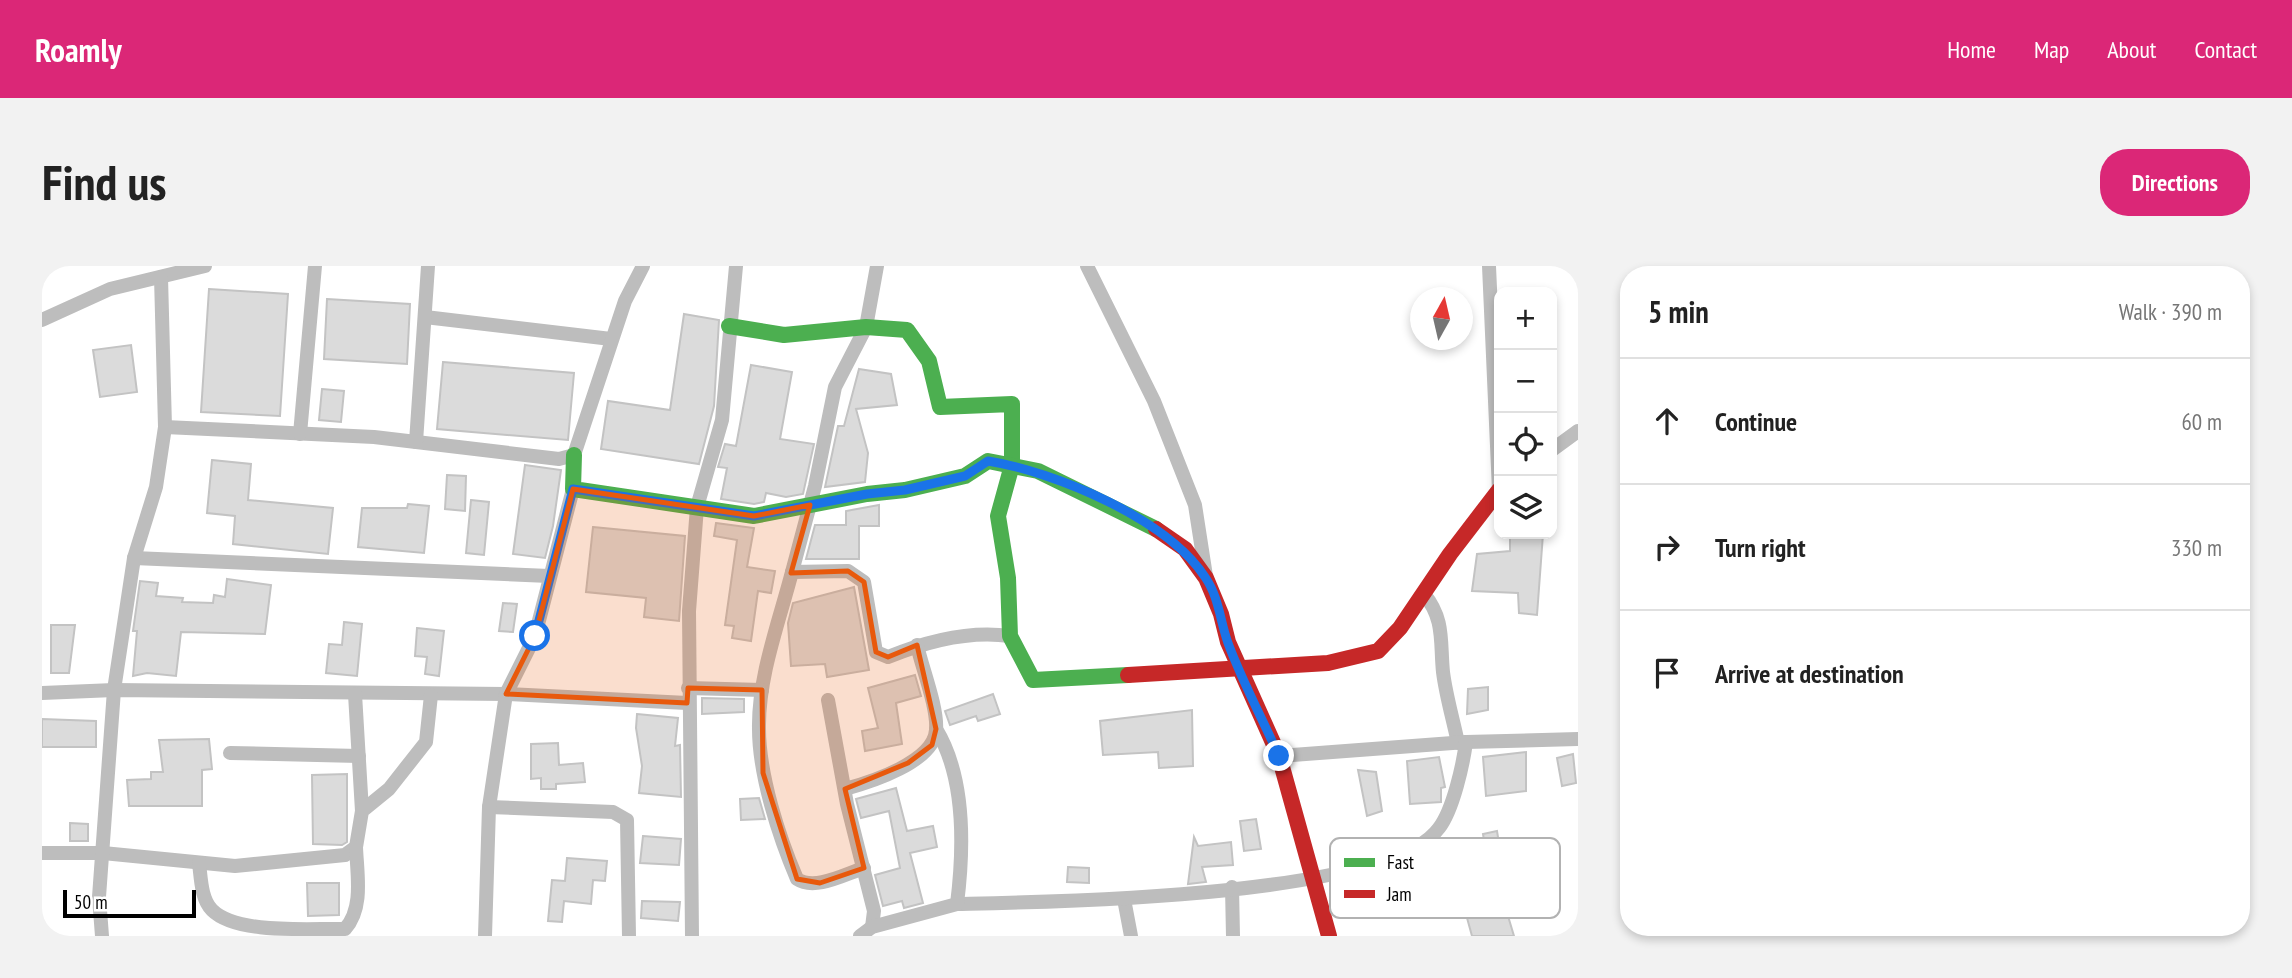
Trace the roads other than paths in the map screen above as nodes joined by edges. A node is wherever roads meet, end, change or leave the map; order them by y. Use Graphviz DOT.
graph roads {
  1 [pos="48,266"];
  2 [pos="205,266"];
  3 [pos="315,266"];
  4 [pos="428,266"];
  5 [pos="643,266"];
  6 [pos="736,266"];
  7 [pos="877,266"];
  8 [pos="1087,266"];
  9 [pos="1489,266"];
  10 [pos="42,270"];
  11 [pos="161,277"];
  12 [pos="425,317"];
  13 [pos="42,320"];
  14 [pos="730,326"];
  15 [pos="866,327"];
  16 [pos="611,339"];
  17 [pos="165,427"];
  18 [pos="1578,431"];
  19 [pos="300,433"];
  20 [pos="416,442"];
  21 [pos="1557,446"];
  22 [pos="574,455"];
  23 [pos="1012,465"];
  24 [pos="1498,476"];
  25 [pos="573,489"];
  26 [pos="1494,497"];
  27 [pos="810,505"];
  28 [pos="697,507"];
  29 [pos="134,558"];
  30 [pos="792,572"];
  31 [pos="549,576"];
  32 [pos="1206,578"];
  33 [pos="1424,594"];
  34 [pos="1010,636"];
  35 [pos="917,645"];
  36 [pos="1240,668"];
  37 [pos="114,690"];
  38 [pos="762,690"];
  39 [pos="42,693"];
  40 [pos="355,694"];
  41 [pos="506,694"];
  42 [pos="431,695"];
  43 [pos="688,695"];
  44 [pos="828,700"];
  45 [pos="936,729"];
  46 [pos="1578,739"];
  47 [pos="1462,742"];
  48 [pos="230,752"];
  49 [pos="359,756"];
  50 [pos="1279,756"];
  51 [pos="845,789"];
  52 [pos="489,807"];
  53 [pos="362,811"];
  54 [pos="1426,838"];
  55 [pos="356,847"];
  56 [pos="42,853"];
  57 [pos="103,853"];
  58 [pos="200,863"];
  59 [pos="864,868"];
  60 [pos="1330,876"];
  61 [pos="1314,880"];
  62 [pos="1232,887"];
  63 [pos="1124,899"];
  64 [pos="957,904"];
  65 [pos="872,927"];
  66 [pos="260,931"];
  67 [pos="102,936"];
  68 [pos="485,936"];
  69 [pos="629,936"];
  70 [pos="692,936"];
  71 [pos="860,936"];
  72 [pos="1131,936"];
  73 [pos="1233,936"];
  74 [pos="1329,936"];
  1 -- 10 [label="street"];
  2 -- 11 [label="street"];
  3 -- 19 [label="street"];
  4 -- 12 [label="street"];
  5 -- 16 [label="street"];
  6 -- 14 [label="street"];
  7 -- 15 [label="street"];
  8 -- 32 [label="street"];
  9 -- 24 [label="street"];
  11 -- 13 [label="street"];
  11 -- 17 [label="street"];
  12 -- 16 [label="street"];
  12 -- 20 [label="street"];
  14 -- 15 [label="street"];
  14 -- 28 [label="street"];
  15 -- 23 [label="street"];
  15 -- 27 [label="street"];
  16 -- 22 [label="street"];
  17 -- 19 [label="street"];
  17 -- 29 [label="street"];
  18 -- 21 [label="street"];
  19 -- 20 [label="street"];
  20 -- 22 [label="street"];
  22 -- 25 [label="street"];
  23 -- 27 [label="street"];
  23 -- 32 [label="street"];
  23 -- 34 [label="street"];
  25 -- 28 [label="street"];
  25 -- 31 [label="street"];
  26 -- 33 [label="street"];
  27 -- 28 [label="street"];
  27 -- 30 [label="street"];
  28 -- 43 [label="street"];
  29 -- 31 [label="street"];
  29 -- 37 [label="street"];
  30 -- 35 [label="street"];
  30 -- 38 [label="street"];
  31 -- 41 [label="street"];
  32 -- 36 [label="street"];
  33 -- 36 [label="street"];
  33 -- 47 [label="street"];
  34 -- 35 [label="street"];
  34 -- 36 [label="street"];
  35 -- 45 [label="street"];
  36 -- 50 [label="street"];
  37 -- 39 [label="street"];
  37 -- 40 [label="street"];
  37 -- 57 [label="street"];
  38 -- 43 [label="street"];
  38 -- 59 [label="street"];
  40 -- 42 [label="street"];
  40 -- 49 [label="street"];
  41 -- 42 [label="street"];
  41 -- 43 [label="street"];
  41 -- 52 [label="street"];
  42 -- 53 [label="street"];
  43 -- 70 [label="street"];
  44 -- 51 [label="street"];
  45 -- 51 [label="street"];
  45 -- 64 [label="street"];
  46 -- 47 [label="street"];
  47 -- 50 [label="street"];
  47 -- 54 [label="street"];
  48 -- 49 [label="street"];
  49 -- 53 [label="street"];
  50 -- 61 [label="street"];
  51 -- 59 [label="street"];
  52 -- 68 [label="street"];
  52 -- 69 [label="street"];
  53 -- 55 [label="street"];
  55 -- 58 [label="street"];
  55 -- 66 [label="street"];
  56 -- 57 [label="street"];
  57 -- 58 [label="street"];
  57 -- 67 [label="street"];
  58 -- 66 [label="street"];
  59 -- 65 [label="street"];
  60 -- 61 [label="street"];
  61 -- 62 [label="street"];
  61 -- 74 [label="street"];
  62 -- 63 [label="street"];
  62 -- 73 [label="street"];
  63 -- 64 [label="street"];
  63 -- 72 [label="street"];
  64 -- 65 [label="street"];
  65 -- 71 [label="street"];
}
